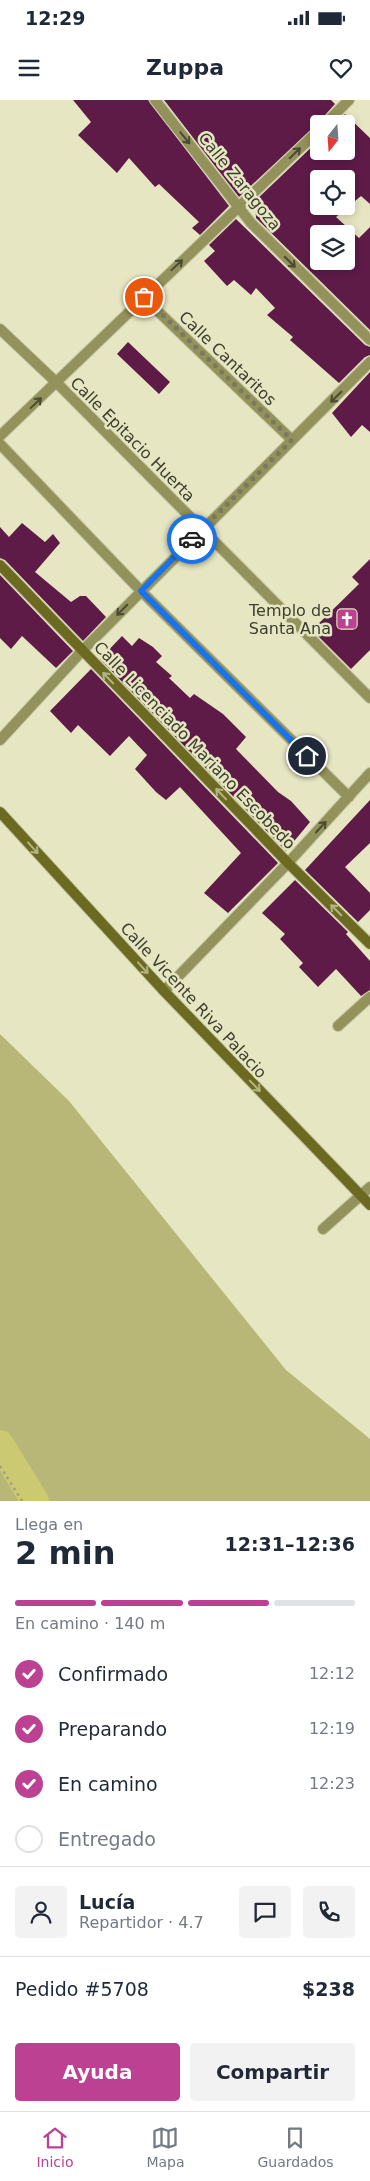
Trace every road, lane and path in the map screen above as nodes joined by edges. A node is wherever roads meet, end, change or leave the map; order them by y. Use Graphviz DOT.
graph roads {
  1 [pos="155,100"];
  2 [pos="349,100"];
  3 [pos="334,115"];
  4 [pos="310,139"];
  5 [pos="239,208"];
  6 [pos="144,297"];
  7 [pos="0,329"];
  8 [pos="370,340"];
  9 [pos="370,362"];
  10 [pos="57,383"];
  11 [pos="0,436"];
  12 [pos="292,440"];
  13 [pos="0,444"];
  14 [pos="202,529"];
  15 [pos="0,565"];
  16 [pos="141,591"];
  17 [pos="82,651"];
  18 [pos="370,698"];
  19 [pos="0,740"];
  20 [pos="370,773"];
  21 [pos="349,797"];
  22 [pos="0,812"];
  23 [pos="288,863"];
  24 [pos="369,942"];
  25 [pos="164,991"];
  26 [pos="370,998"];
  27 [pos="338,1026"];
  28 [pos="370,1188"];
  29 [pos="361,1196"];
  30 [pos="370,1205"];
  31 [pos="323,1229"];
  32 [pos="0,1466"];
  33 [pos="22,1501"];
  1 -- 5 [label="street, Calle Zaragoza, one-way"];
  2 -- 3 [label="street"];
  5 -- 4 [label="street, one-way"];
  6 -- 5 [label="street, one-way"];
  5 -- 8 [label="street, Calle Zaragoza, one-way"];
  6 -- 10 [label="street"];
  6 -- 12 [label="street, Calle Cantaritos"];
  7 -- 10 [label="street, Calle Epitacio Huerta"];
  9 -- 12 [label="street, one-way"];
  11 -- 10 [label="street, one-way"];
  10 -- 14 [label="street, Calle Epitacio Huerta"];
  12 -- 14 [label="street"];
  13 -- 16 [label="street"];
  14 -- 16 [label="street"];
  14 -- 18 [label="street, Calle Epitacio Huerta"];
  15 -- 17 [label="main road, Calle Licenciado Mariano Escobedo"];
  16 -- 17 [label="street, one-way"];
  16 -- 21 [label="street"];
  17 -- 19 [label="street"];
  23 -- 17 [label="main road, Calle Licenciado Mariano Escobedo, one-way"];
  20 -- 21 [label="street"];
  23 -- 21 [label="street, one-way"];
  22 -- 25 [label="main road, Calle Vicente Riva Palacio, one-way"];
  24 -- 23 [label="main road, Calle Licenciado Mariano Escobedo, one-way"];
  23 -- 25 [label="street"];
  25 -- 29 [label="main road, Calle Vicente Riva Palacio, one-way"];
  26 -- 27 [label="street"];
  28 -- 29 [label="street"];
  29 -- 30 [label="main road, Calle Vicente Riva Palacio"];
  29 -- 31 [label="street"];
  32 -- 33 [label="path"];
}
